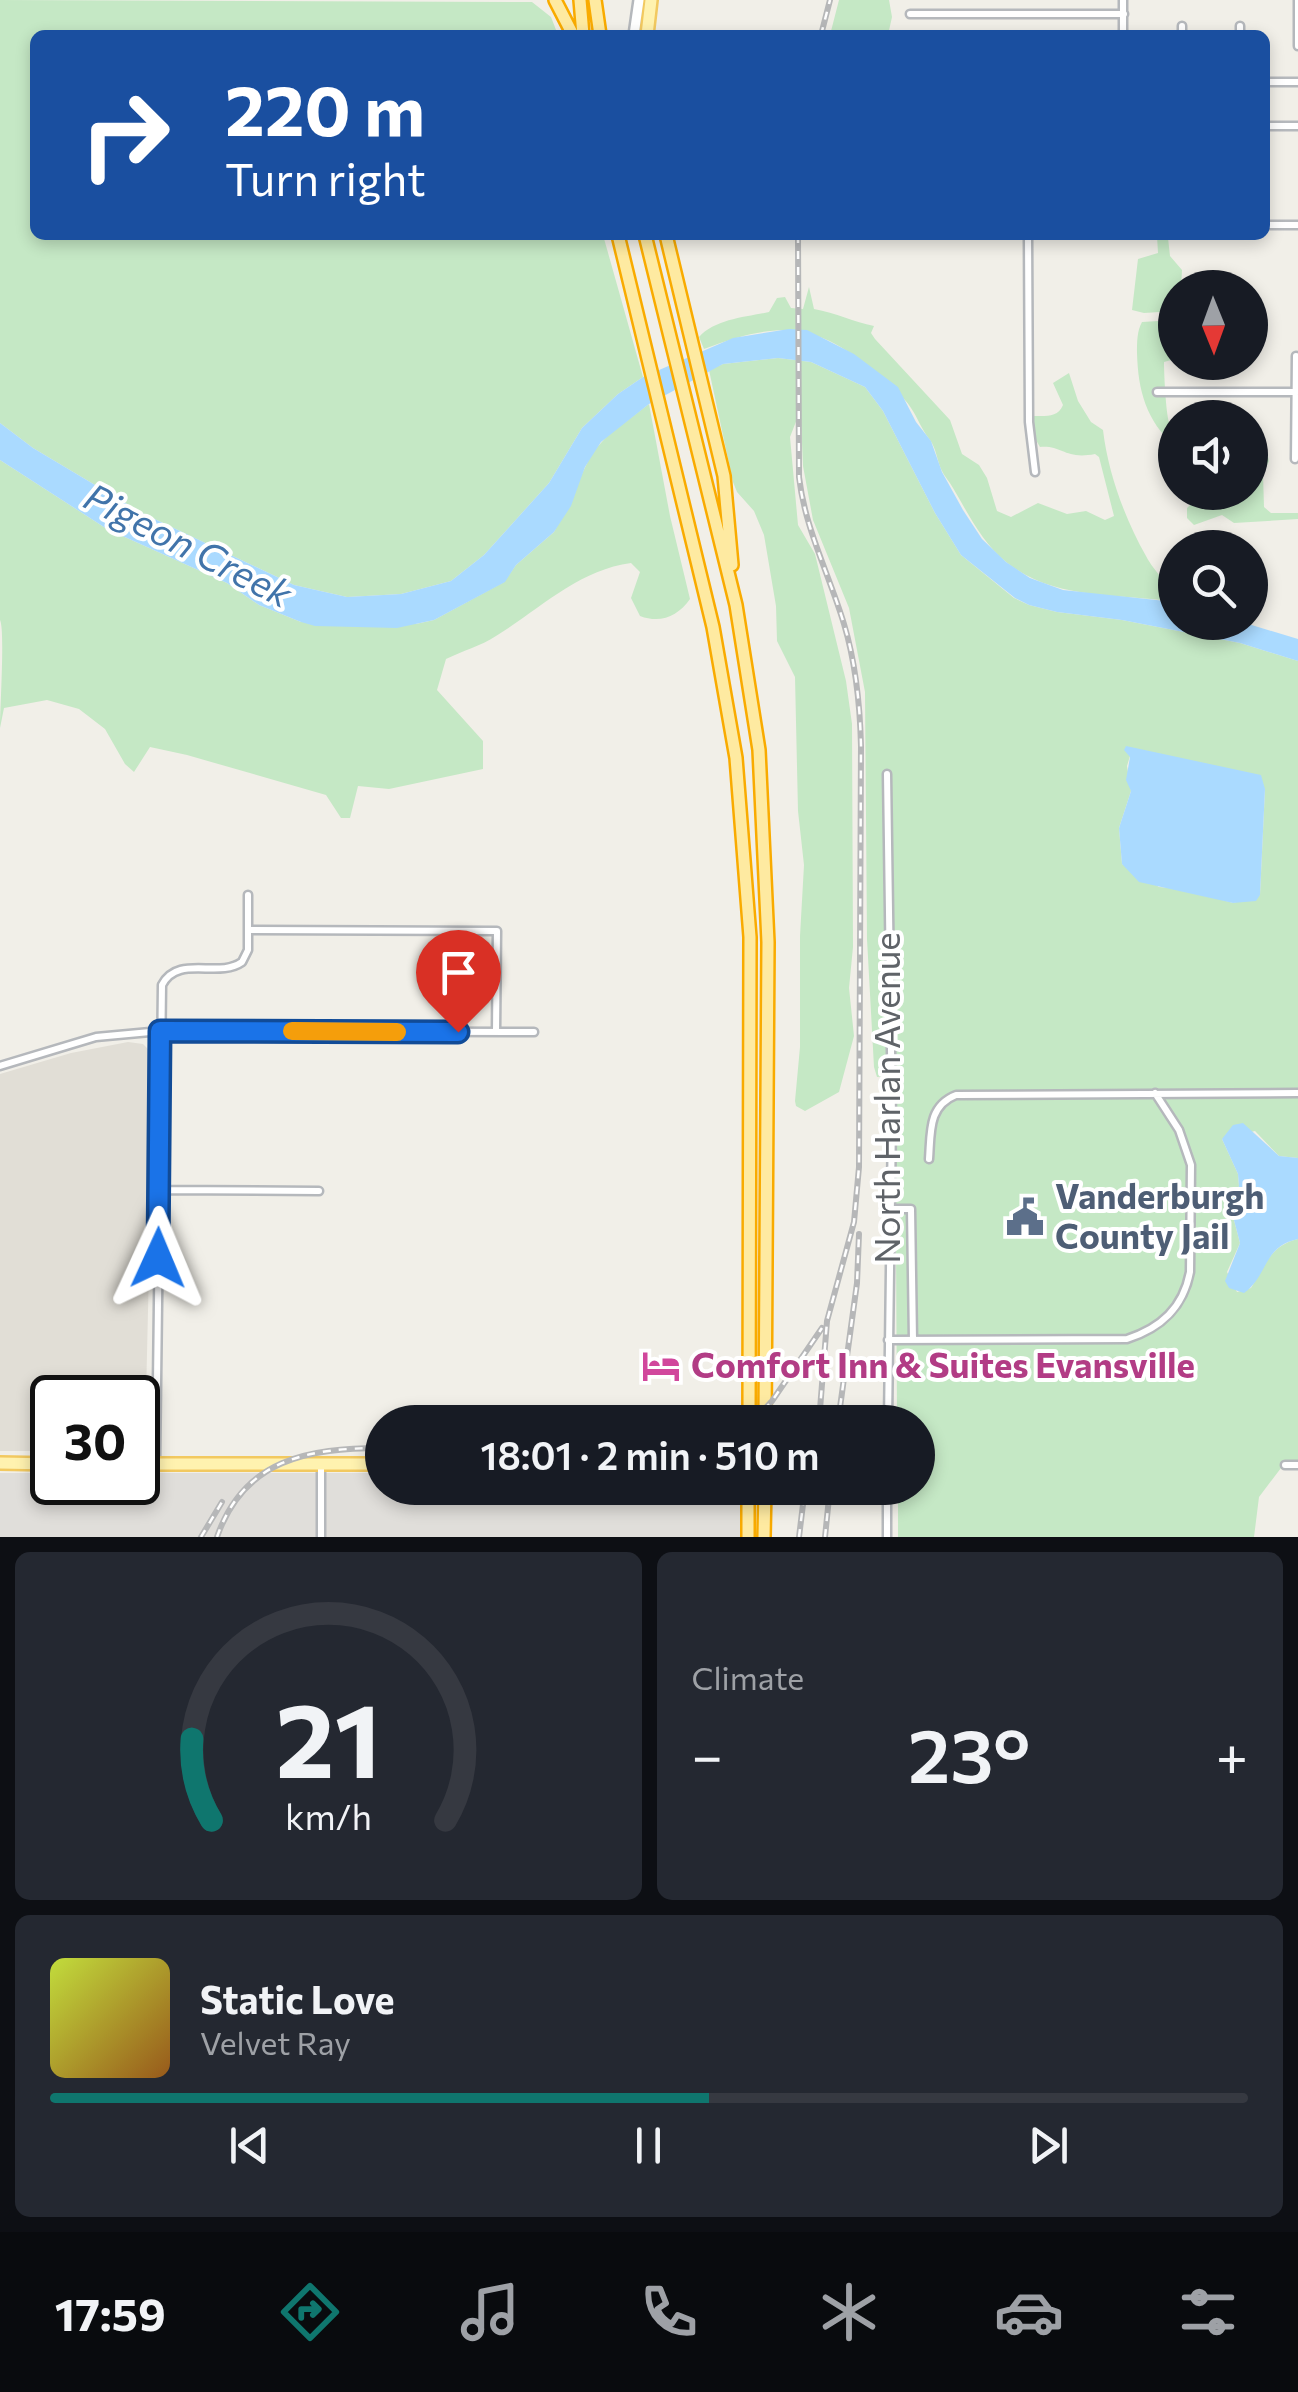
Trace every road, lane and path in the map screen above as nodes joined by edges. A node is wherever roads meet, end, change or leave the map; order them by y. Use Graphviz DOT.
graph roads {
  1 [pos="555,0"];
  2 [pos="580,0"];
  3 [pos="595,0"];
  4 [pos="639,0"];
  5 [pos="652,0"];
  6 [pos="949,0"];
  7 [pos="1007,0"];
  8 [pos="1066,0"];
  9 [pos="1124,0"];
  10 [pos="1298,0"];
  11 [pos="950,13"];
  12 [pos="910,14"];
  13 [pos="1007,14"];
  14 [pos="1066,14"];
  15 [pos="1124,14"];
  16 [pos="570,30"];
  17 [pos="583,30"];
  18 [pos="599,30"];
  19 [pos="635,30"];
  20 [pos="648,30"];
  21 [pos="1123,30"];
  22 [pos="1298,46"];
  23 [pos="1270,82"];
  24 [pos="1298,82"];
  25 [pos="1270,126"];
  26 [pos="1298,126"];
  27 [pos="1270,224"];
  28 [pos="1298,225"];
  29 [pos="619,240"];
  30 [pos="646,240"];
  31 [pos="667,240"];
  32 [pos="1028,240"];
  33 [pos="1296,356"];
  34 [pos="1157,392"];
  35 [pos="1296,392"];
  36 [pos="1297,432"];
  37 [pos="1295,459"];
  38 [pos="1034,472"];
  39 [pos="736,604"];
  40 [pos="887,774"];
  41 [pos="248,895"];
  42 [pos="248,930"];
  43 [pos="160,1031"];
  44 [pos="496,1032"];
  45 [pos="534,1032"];
  46 [pos="0,1066"];
  47 [pos="1298,1092"];
  48 [pos="1155,1093"];
  49 [pos="930,1158"];
  50 [pos="159,1190"];
  51 [pos="319,1192"];
  52 [pos="888,1209"];
  53 [pos="888,1340"];
  54 [pos="913,1340"];
  55 [pos="157,1375"];
  56 [pos="748,1405"];
  57 [pos="766,1405"];
  58 [pos="888,1405"];
  59 [pos="0,1463"];
  60 [pos="30,1464"];
  61 [pos="160,1464"];
  62 [pos="321,1464"];
  63 [pos="365,1464"];
  64 [pos="1284,1465"];
  65 [pos="1298,1465"];
  66 [pos="748,1505"];
  67 [pos="764,1505"];
  68 [pos="887,1505"];
  69 [pos="321,1537"];
  70 [pos="748,1537"];
  71 [pos="764,1537"];
  72 [pos="887,1537"];
  1 -- 16 [label="highway"];
  2 -- 17 [label="highway"];
  3 -- 18 [label="highway"];
  4 -- 19 [label="street"];
  5 -- 20 [label="main road"];
  6 -- 11 [label="street"];
  7 -- 13 [label="street"];
  8 -- 14 [label="street"];
  9 -- 15 [label="street"];
  10 -- 22 [label="street"];
  11 -- 12 [label="street"];
  11 -- 13 [label="street"];
  13 -- 14 [label="street"];
  14 -- 15 [label="street"];
  15 -- 21 [label="street"];
  23 -- 24 [label="street"];
  25 -- 26 [label="street"];
  27 -- 28 [label="street"];
  29 -- 56 [label="highway"];
  30 -- 39 [label="highway"];
  31 -- 39 [label="highway"];
  32 -- 38 [label="street"];
  33 -- 35 [label="street"];
  34 -- 35 [label="street"];
  35 -- 36 [label="street"];
  36 -- 37 [label="street"];
  39 -- 57 [label="highway"];
  40 -- 52 [label="street, North Harlan Avenue"];
  41 -- 42 [label="street"];
  42 -- 43 [label="street"];
  42 -- 44 [label="street"];
  43 -- 44 [label="street"];
  43 -- 46 [label="street"];
  43 -- 50 [label="street"];
  44 -- 45 [label="street"];
  47 -- 48 [label="street"];
  48 -- 49 [label="street"];
  48 -- 54 [label="street"];
  50 -- 51 [label="street"];
  50 -- 55 [label="street"];
  52 -- 53 [label="street, North Harlan Avenue"];
  52 -- 54 [label="street"];
  53 -- 54 [label="street"];
  53 -- 58 [label="street, North Harlan Avenue"];
  59 -- 60 [label="main road"];
  61 -- 62 [label="main road"];
  62 -- 63 [label="main road"];
  62 -- 69 [label="street"];
  64 -- 65 [label="street"];
  66 -- 70 [label="highway"];
  67 -- 71 [label="highway"];
  68 -- 72 [label="street"];
}
